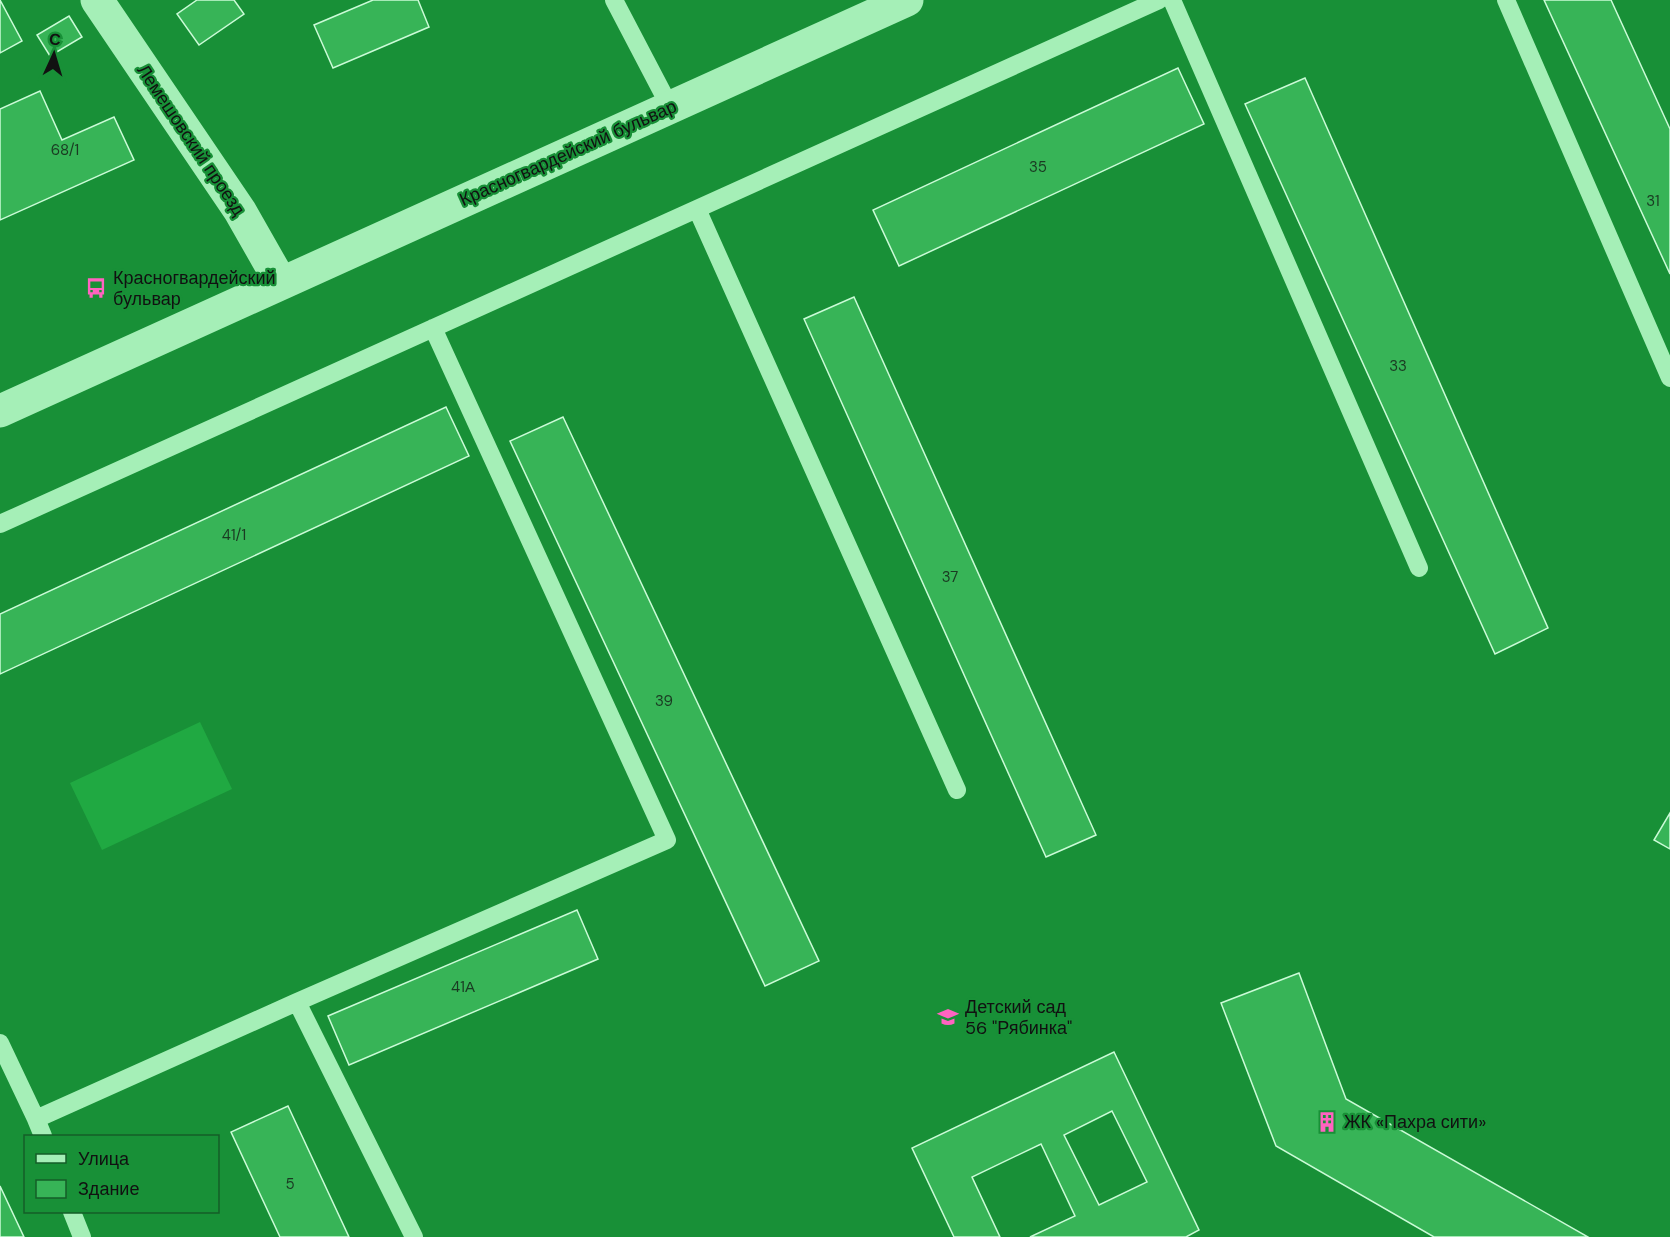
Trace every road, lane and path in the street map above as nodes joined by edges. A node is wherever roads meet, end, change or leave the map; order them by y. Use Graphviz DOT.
graph roads {
  1 [pos="97,0"];
  2 [pos="614,0"];
  3 [pos="1159,0"];
  4 [pos="1172,0"];
  5 [pos="1506,0"];
  6 [pos="894,3"];
  7 [pos="670,107"];
  8 [pos="697,209"];
  9 [pos="281,284"];
  10 [pos="433,328"];
  11 [pos="1670,378"];
  12 [pos="0,411"];
  13 [pos="0,524"];
  14 [pos="1419,567"];
  15 [pos="957,790"];
  16 [pos="297,1002"];
  17 [pos="0,1044"];
  18 [pos="36,1119"];
  19 [pos="42,1135"];
  20 [pos="72,1213"];
  21 [pos="82,1237"];
  22 [pos="414,1237"];
  1 -- 9 [label="street, Лемешовский проезд"];
  2 -- 7 [label="lane"];
  3 -- 8 [label="lane"];
  4 -- 14 [label="lane"];
  5 -- 11 [label="lane"];
  6 -- 7 [label="street, Красногвардейский бульвар"];
  7 -- 9 [label="street, Красногвардейский бульвар"];
  8 -- 10 [label="lane"];
  8 -- 15 [label="lane"];
  9 -- 12 [label="street, Красногвардейский бульвар"];
  10 -- 13 [label="lane"];
  10 -- 16 [label="lane"];
  16 -- 18 [label="lane"];
  16 -- 22 [label="lane"];
  17 -- 18 [label="lane"];
  18 -- 19 [label="lane"];
  20 -- 21 [label="lane"];
}
